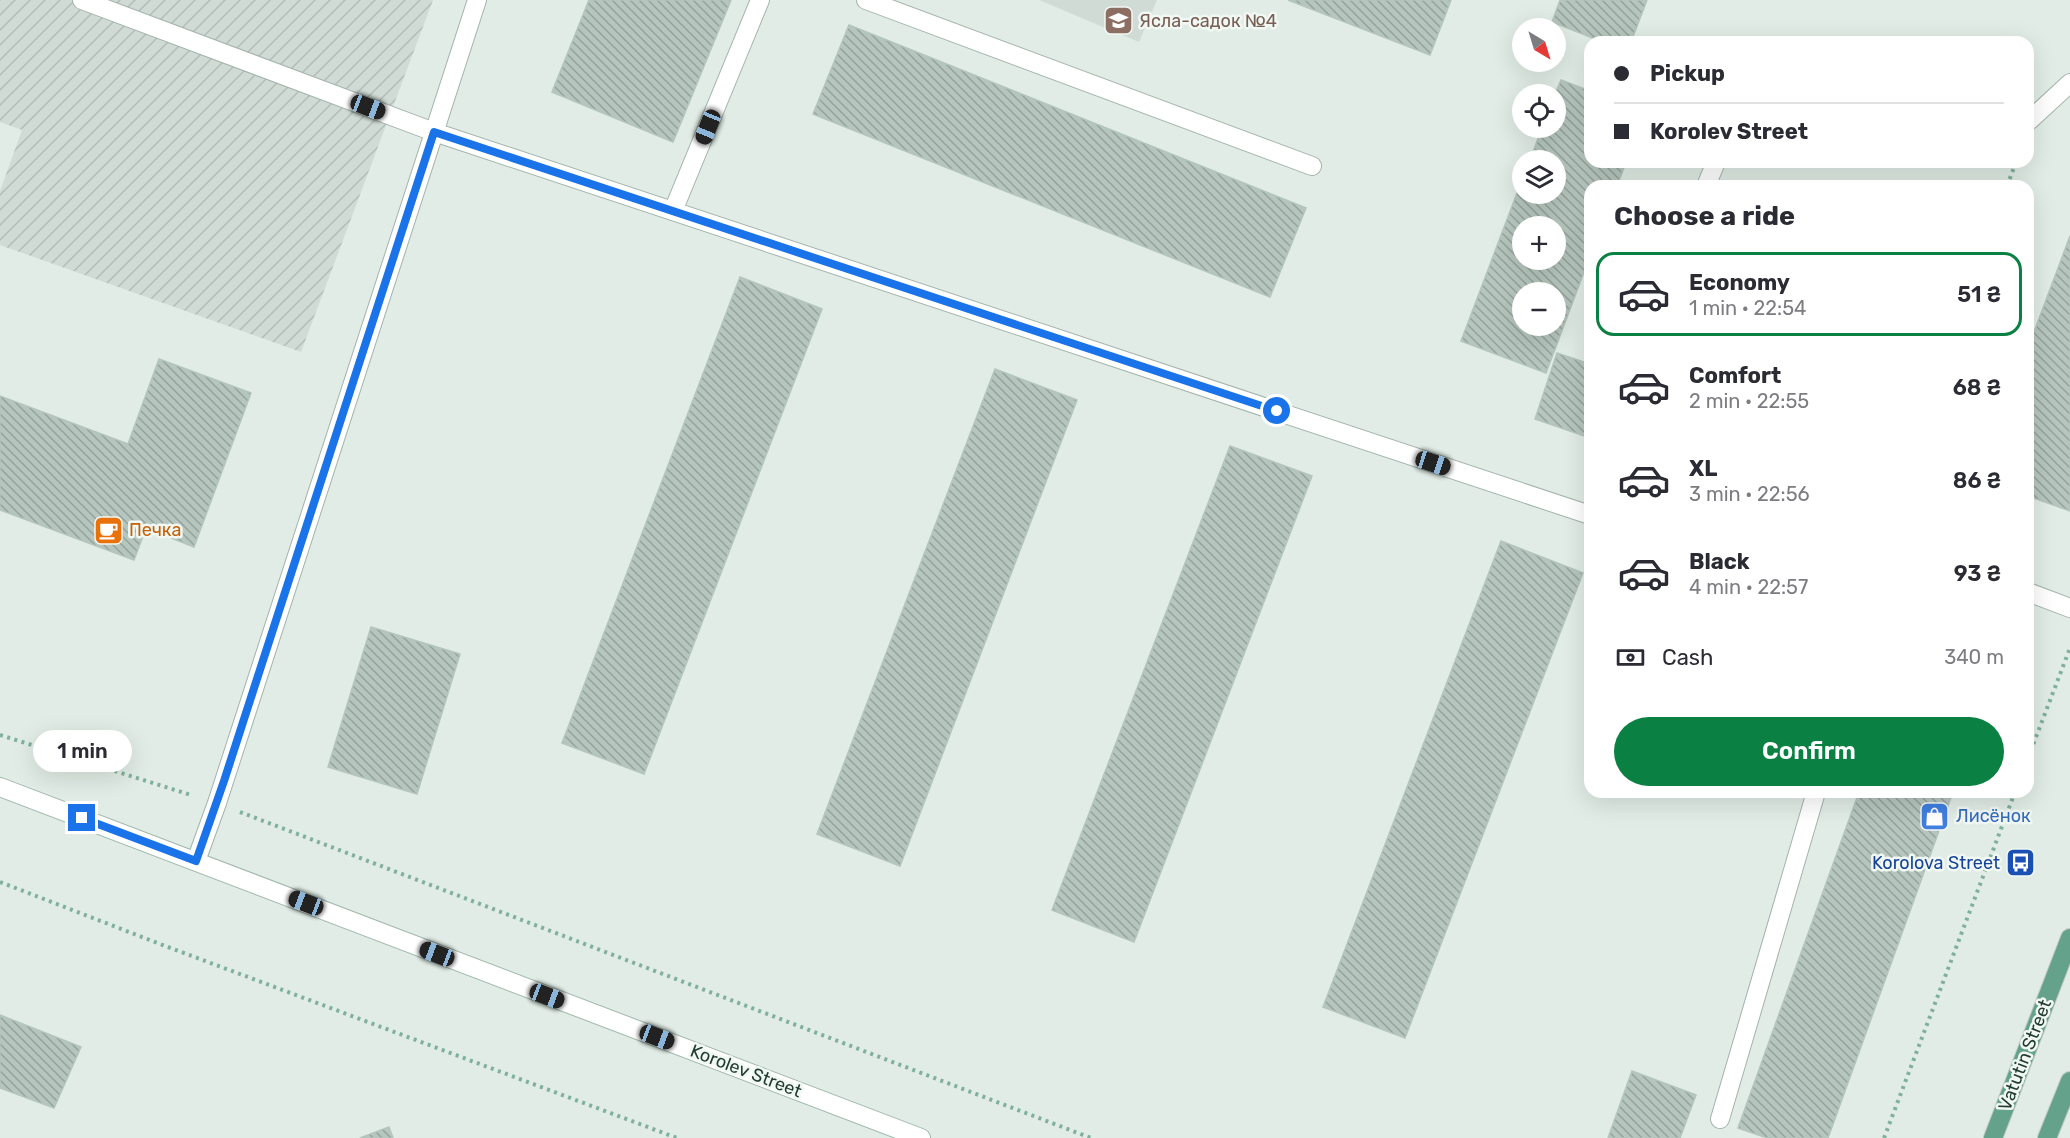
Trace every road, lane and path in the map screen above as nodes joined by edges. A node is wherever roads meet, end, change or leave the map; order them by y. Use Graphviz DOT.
graph roads {
  1 [pos="82,0"];
  2 [pos="477,0"];
  3 [pos="760,0"];
  4 [pos="866,0"];
  5 [pos="2070,83"];
  6 [pos="2034,116"];
  7 [pos="434,132"];
  8 [pos="1312,166"];
  9 [pos="673,211"];
  10 [pos="1584,513"];
  11 [pos="2034,594"];
  12 [pos="2070,608"];
  13 [pos="2070,648"];
  14 [pos="0,735"];
  15 [pos="2034,742"];
  16 [pos="0,787"];
  17 [pos="1814,798"];
  18 [pos="2013,798"];
  19 [pos="217,803"];
  20 [pos="196,861"];
  21 [pos="0,882"];
  22 [pos="2070,938"];
  23 [pos="2070,1081"];
  24 [pos="1720,1119"];
  25 [pos="677,1138"];
  26 [pos="921,1138"];
  27 [pos="1091,1138"];
  28 [pos="1884,1138"];
  29 [pos="1993,1138"];
  30 [pos="2047,1138"];
  1 -- 7 [label="street"];
  2 -- 7 [label="street"];
  3 -- 9 [label="street"];
  4 -- 8 [label="street"];
  5 -- 6 [label="street"];
  7 -- 9 [label="street"];
  7 -- 19 [label="street"];
  9 -- 10 [label="street"];
  11 -- 12 [label="street"];
  13 -- 15 [label="path"];
  14 -- 19 [label="path"];
  16 -- 20 [label="street, Korolev Street"];
  17 -- 24 [label="street"];
  18 -- 28 [label="path"];
  19 -- 20 [label="street"];
  19 -- 27 [label="path"];
  20 -- 26 [label="street, Korolev Street"];
  21 -- 25 [label="path"];
  22 -- 29 [label="main road, Vatutin Street"];
  23 -- 30 [label="main road"];
}
